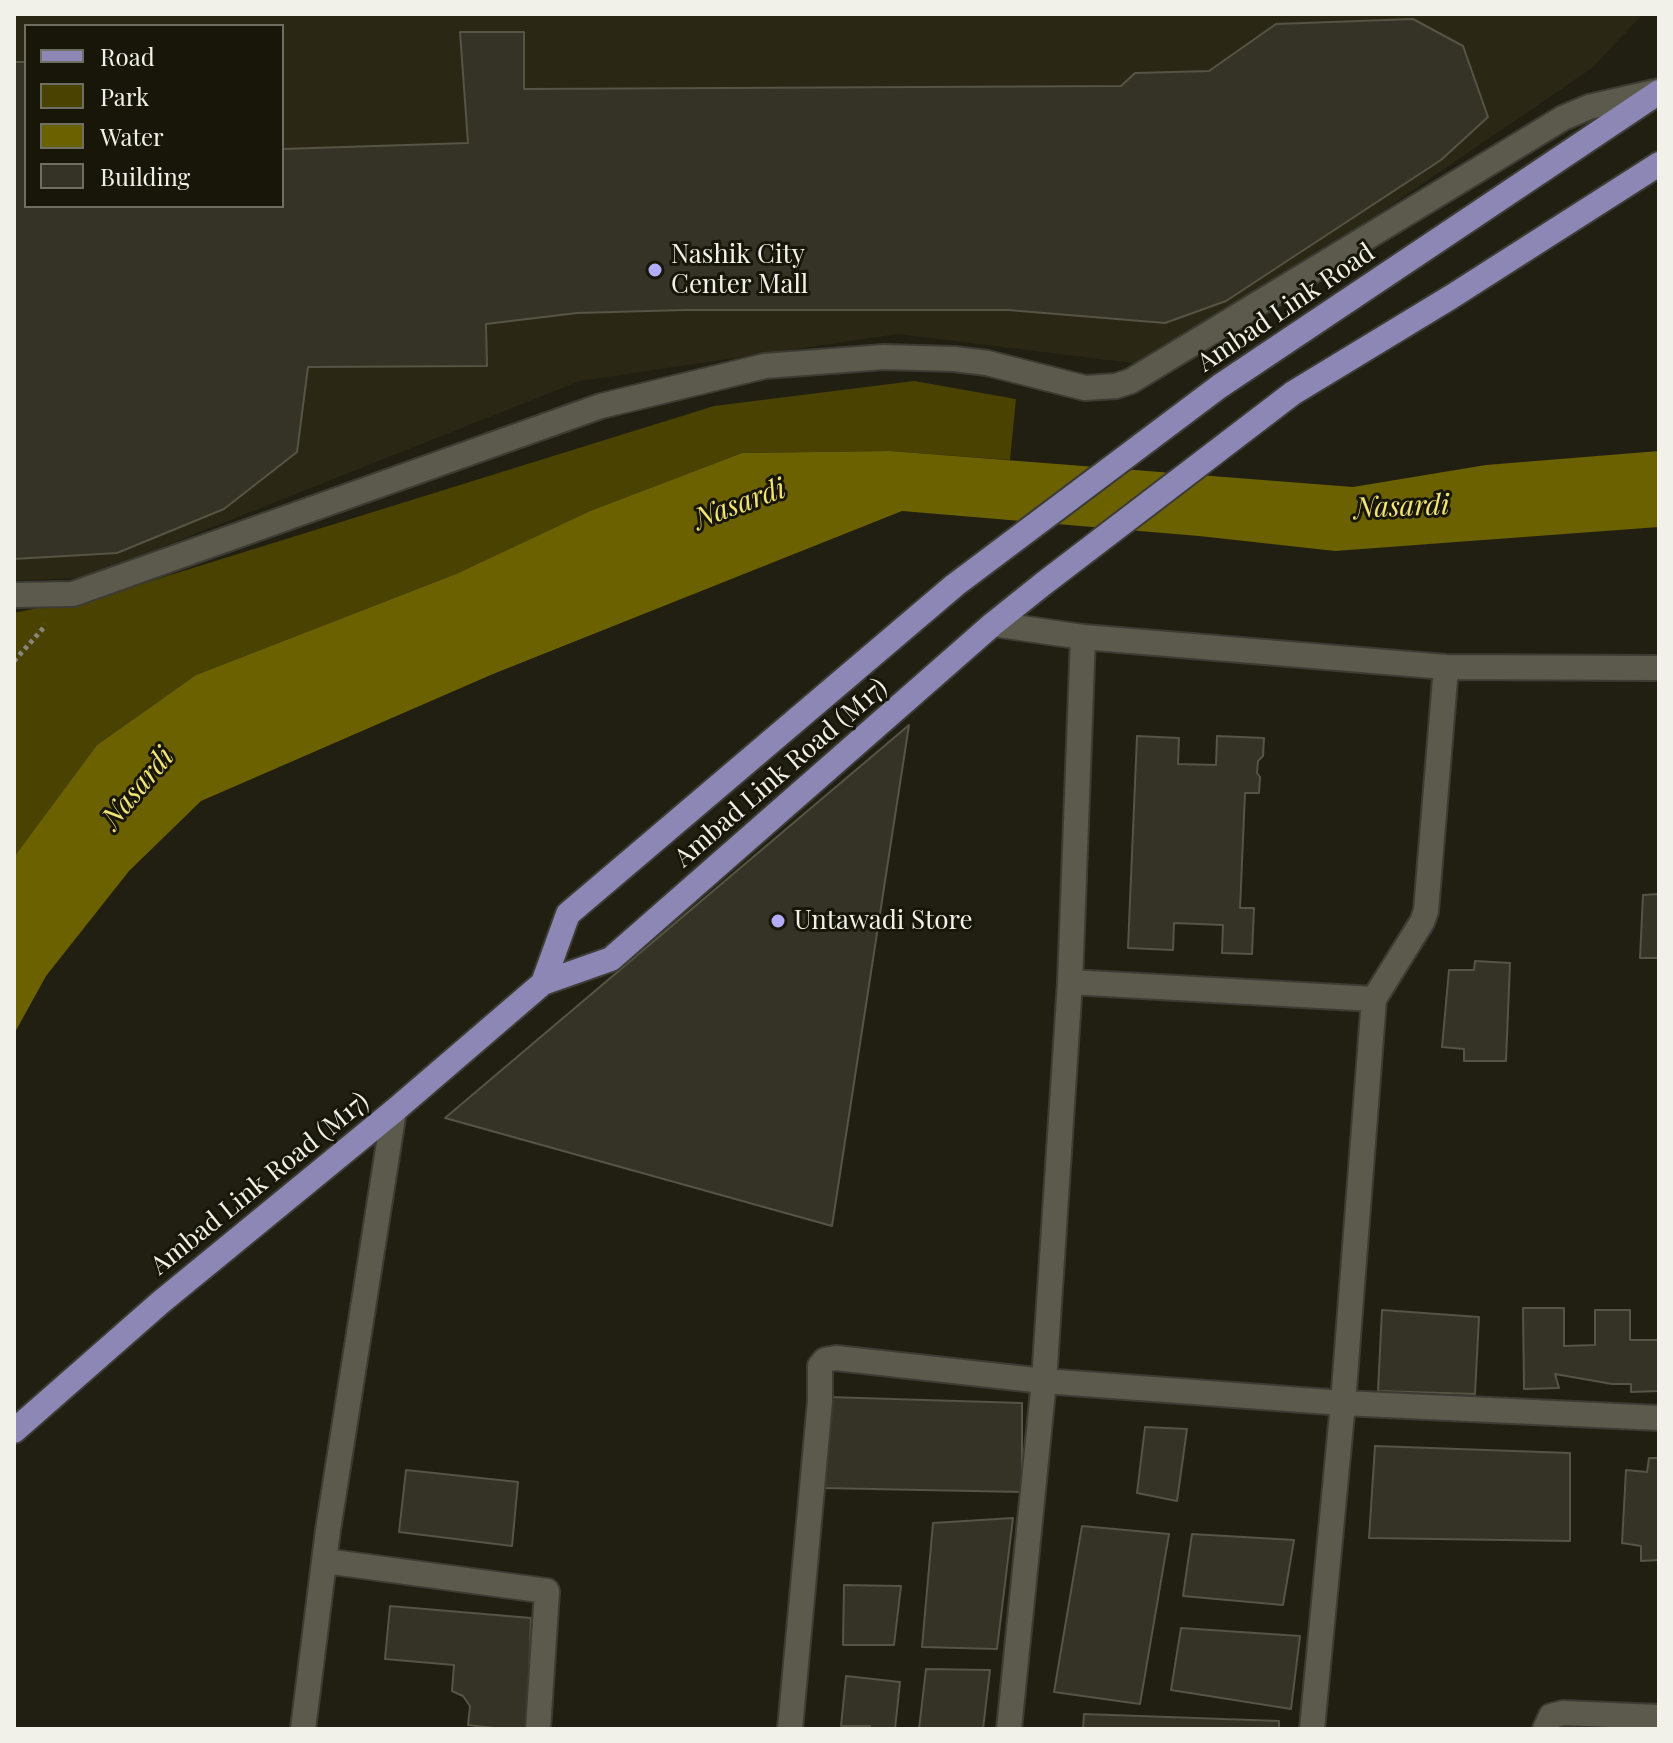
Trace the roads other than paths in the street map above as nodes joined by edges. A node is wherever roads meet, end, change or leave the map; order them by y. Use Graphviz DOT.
graph roads {
  1 [pos="1659,92"];
  2 [pos="1517,146"];
  3 [pos="1659,164"];
  4 [pos="1538,174"];
  5 [pos="955,585"];
  6 [pos="14,595"];
  7 [pos="993,624"];
  8 [pos="1083,637"];
  9 [pos="1446,667"];
  10 [pos="1659,668"];
  11 [pos="1070,982"];
  12 [pos="543,983"];
  13 [pos="1374,999"];
  14 [pos="394,1111"];
  15 [pos="1044,1381"];
  16 [pos="1343,1403"];
  17 [pos="1659,1418"];
  18 [pos="14,1431"];
  19 [pos="325,1561"];
  20 [pos="1659,1717"];
  21 [pos="303,1729"];
  22 [pos="538,1729"];
  23 [pos="790,1729"];
  24 [pos="1009,1729"];
  25 [pos="1312,1729"];
  26 [pos="1545,1729"];
  1 -- 2 [label="street"];
  1 -- 4 [label="main road, Ambad Link Road"];
  2 -- 4 [label="street"];
  2 -- 6 [label="street"];
  3 -- 7 [label="main road, Ambad Link Road (M17)"];
  4 -- 5 [label="main road, Ambad Link Road"];
  5 -- 12 [label="main road, Ambad Link Road (M17)"];
  7 -- 8 [label="street"];
  7 -- 12 [label="main road, Ambad Link Road (M17)"];
  8 -- 9 [label="street"];
  8 -- 11 [label="street"];
  9 -- 10 [label="street"];
  9 -- 13 [label="street"];
  11 -- 13 [label="street"];
  11 -- 15 [label="street"];
  12 -- 14 [label="main road, Ambad Link Road (M17)"];
  13 -- 16 [label="street"];
  14 -- 18 [label="main road, Ambad Link Road (M17)"];
  14 -- 19 [label="street"];
  15 -- 16 [label="street"];
  15 -- 23 [label="street"];
  15 -- 24 [label="street"];
  16 -- 17 [label="street"];
  16 -- 25 [label="street"];
  19 -- 21 [label="street"];
  19 -- 22 [label="street"];
  20 -- 26 [label="street"];
}
